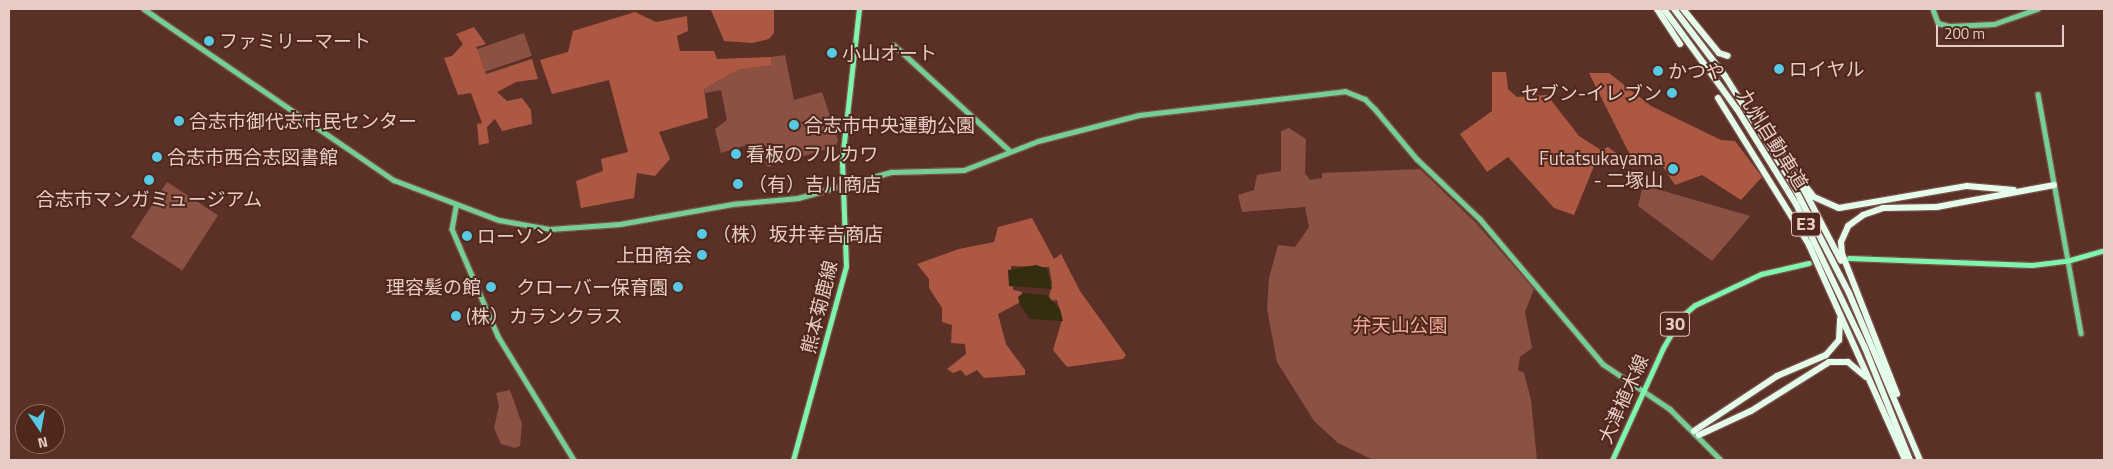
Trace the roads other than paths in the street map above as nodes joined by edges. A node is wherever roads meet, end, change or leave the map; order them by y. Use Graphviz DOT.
graph roads {
  1 [pos="144,9"];
  2 [pos="859,9"];
  3 [pos="1657,9"];
  4 [pos="1664,9"];
  5 [pos="1674,9"];
  6 [pos="1682,9"];
  7 [pos="1933,9"];
  8 [pos="2037,9"];
  9 [pos="1680,44"];
  10 [pos="894,45"];
  11 [pos="1728,56"];
  12 [pos="2038,94"];
  13 [pos="1718,98"];
  14 [pos="1775,134"];
  15 [pos="1010,151"];
  16 [pos="1796,174"];
  17 [pos="2054,185"];
  18 [pos="842,187"];
  19 [pos="456,206"];
  20 [pos="2104,250"];
  21 [pos="1849,258"];
  22 [pos="2070,260"];
  23 [pos="1809,263"];
  24 [pos="1826,281"];
  25 [pos="1855,288"];
  26 [pos="2081,333"];
  27 [pos="1644,392"];
  28 [pos="1877,401"];
  29 [pos="1697,433"];
  30 [pos="1919,458"];
  31 [pos="574,460"];
  32 [pos="793,460"];
  33 [pos="1612,460"];
  34 [pos="1721,460"];
  35 [pos="1905,460"];
  36 [pos="1910,460"];
  1 -- 19 [label="street"];
  2 -- 18 [label="main road, 熊本菊鹿線"];
  3 -- 9 [label="highway"];
  4 -- 36 [label="highway, 九州自動車道 / E3"];
  5 -- 30 [label="highway, 九州自動車道 / E3"];
  6 -- 11 [label="highway"];
  7 -- 8 [label="street"];
  10 -- 15 [label="street"];
  12 -- 17 [label="street"];
  13 -- 24 [label="highway"];
  14 -- 16 [label="highway"];
  15 -- 18 [label="street"];
  15 -- 27 [label="street"];
  16 -- 17 [label="highway"];
  16 -- 25 [label="highway"];
  17 -- 22 [label="street"];
  17 -- 25 [label="highway"];
  18 -- 19 [label="street"];
  18 -- 32 [label="main road, 熊本菊鹿線"];
  19 -- 31 [label="street"];
  20 -- 22 [label="main road"];
  21 -- 22 [label="main road"];
  22 -- 26 [label="street"];
  23 -- 27 [label="main road, 大津植木線 / 30"];
  24 -- 28 [label="highway"];
  24 -- 29 [label="highway"];
  25 -- 30 [label="highway"];
  27 -- 29 [label="street"];
  27 -- 33 [label="main road, 大津植木線 / 30"];
  28 -- 29 [label="highway"];
  28 -- 35 [label="highway"];
  29 -- 34 [label="street"];
}
